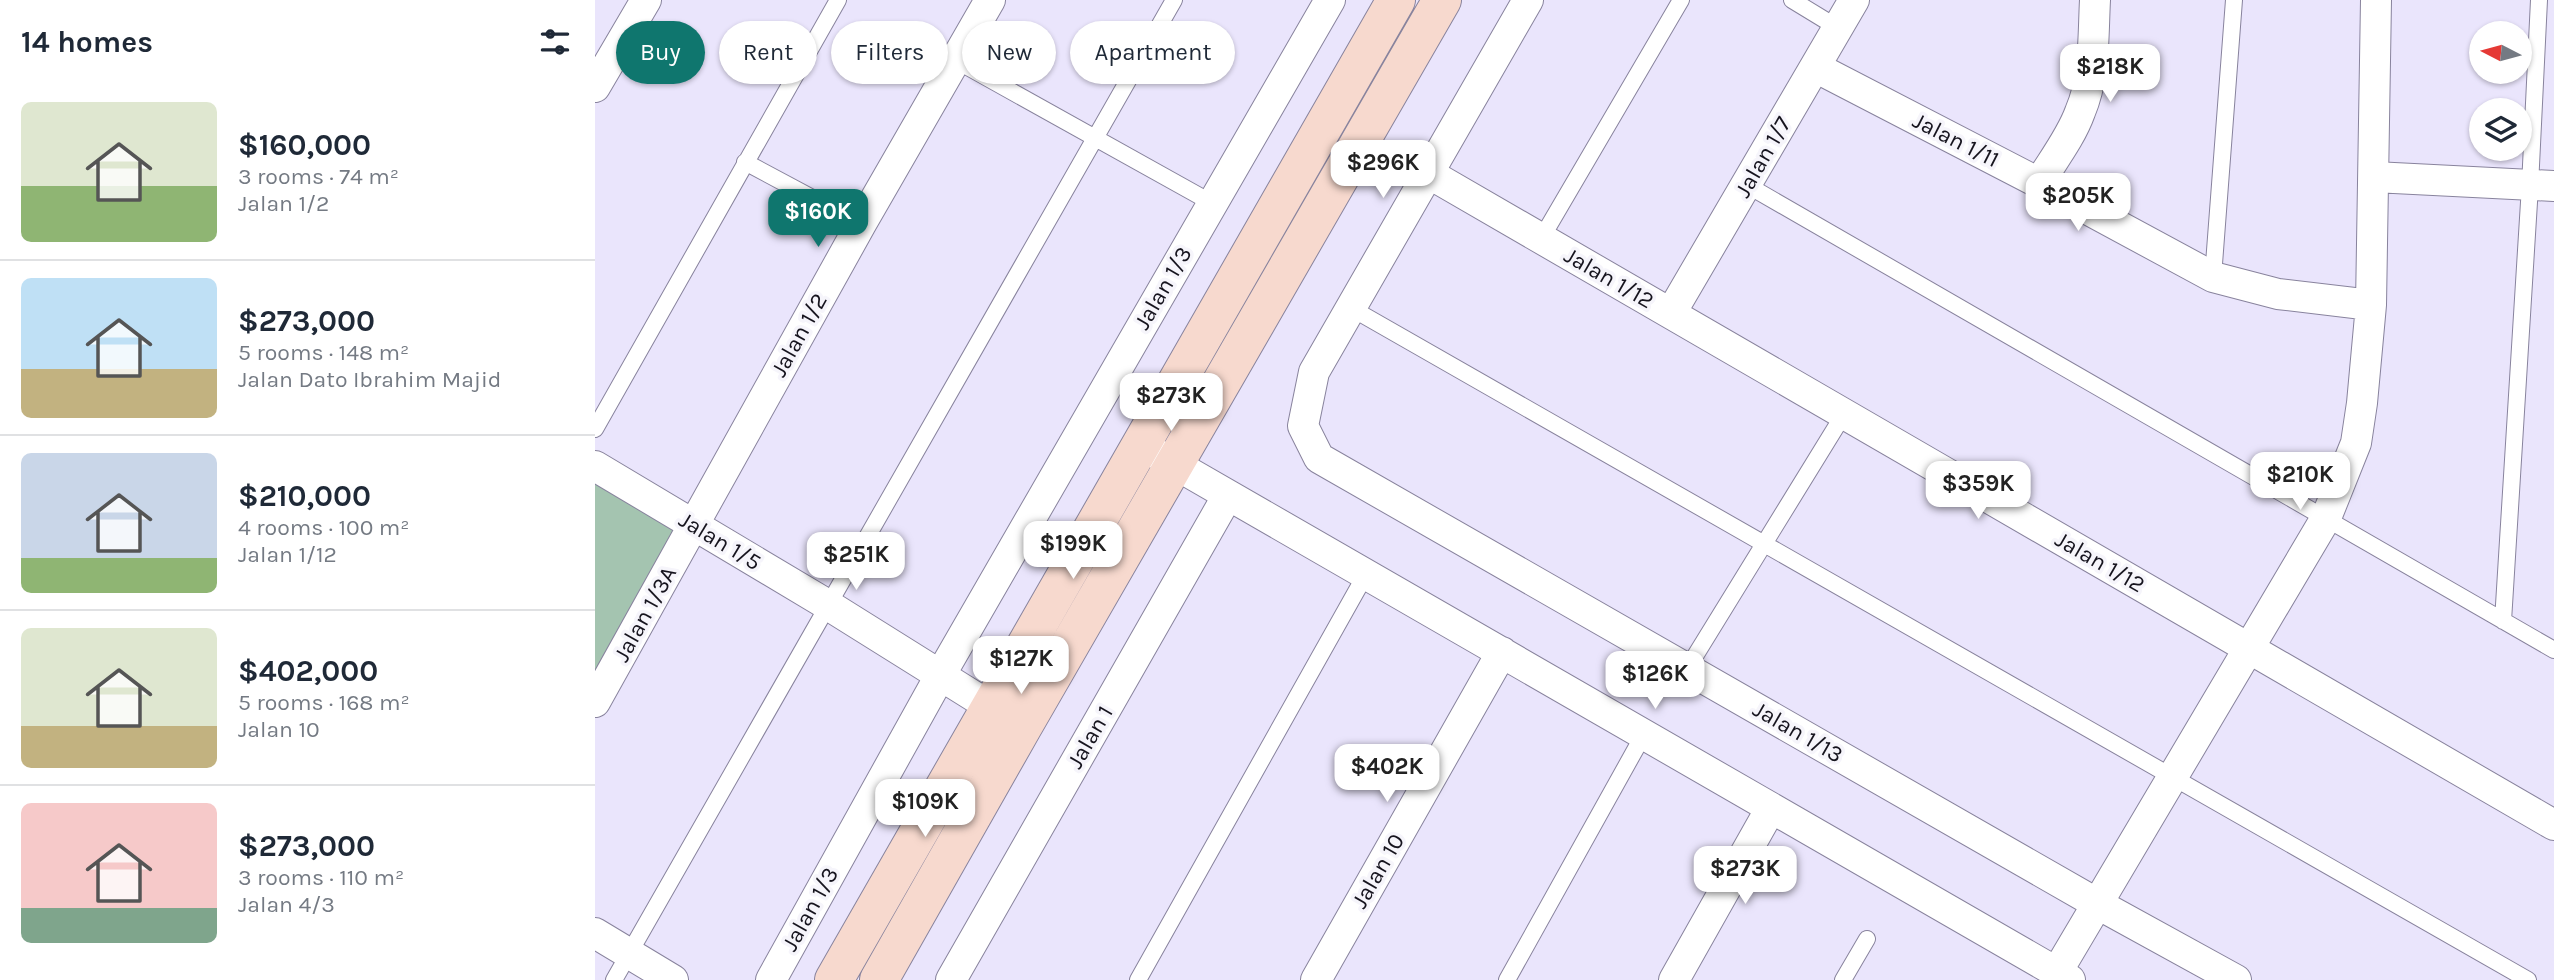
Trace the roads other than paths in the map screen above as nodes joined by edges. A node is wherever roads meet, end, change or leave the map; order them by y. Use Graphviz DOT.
graph roads {
  1 [pos="646,0"];
  2 [pos="838,0"];
  3 [pos="990,0"];
  4 [pos="1174,0"];
  5 [pos="1330,0"];
  6 [pos="1396,0"];
  7 [pos="1442,0"];
  8 [pos="1528,0"];
  9 [pos="1681,0"];
  10 [pos="1792,0"];
  11 [pos="1853,0"];
  12 [pos="2095,0"];
  13 [pos="2234,0"];
  14 [pos="2376,0"];
  15 [pos="2539,0"];
  16 [pos="1838,28"];
  17 [pos="957,61"];
  18 [pos="1815,67"];
  19 [pos="597,77"];
  20 [pos="1095,138"];
  21 [pos="745,162"];
  22 [pos="1428,173"];
  23 [pos="2374,177"];
  24 [pos="2039,183"];
  25 [pos="1747,185"];
  26 [pos="2542,186"];
  27 [pos="1212,203"];
  28 [pos="861,224"];
  29 [pos="1541,239"];
  30 [pos="2213,277"];
  31 [pos="2371,305"];
  32 [pos="1351,308"];
  33 [pos="1671,313"];
  34 [pos="1844,414"];
  35 [pos="595,429"];
  36 [pos="1142,445"];
  37 [pos="1176,465"];
  38 [pos="595,466"];
  39 [pos="1228,495"];
  40 [pos="2326,518"];
  41 [pos="694,526"];
  42 [pos="1764,544"];
  43 [pos="1366,574"];
  44 [pos="828,605"];
  45 [pos="2503,621"];
  46 [pos="2250,649"];
  47 [pos="2554,650"];
  48 [pos="1502,652"];
  49 [pos="1687,668"];
  50 [pos="941,674"];
  51 [pos="595,702"];
  52 [pos="990,705"];
  53 [pos="1022,728"];
  54 [pos="1644,734"];
  55 [pos="2172,777"];
  56 [pos="1771,808"];
  57 [pos="2554,825"];
  58 [pos="2096,903"];
  59 [pos="595,933"];
  60 [pos="1867,939"];
  61 [pos="629,953"];
  62 [pos="2063,976"];
  63 [pos="614,980"];
  64 [pos="673,980"];
  65 [pos="771,980"];
  66 [pos="834,980"];
  67 [pos="880,980"];
  68 [pos="951,980"];
  69 [pos="1139,980"];
  70 [pos="1315,980"];
  71 [pos="1507,980"];
  72 [pos="1674,980"];
  73 [pos="1843,980"];
  74 [pos="2236,980"];
  75 [pos="2528,980"];
  1 -- 19 [label="street"];
  2 -- 21 [label="lane"];
  3 -- 17 [label="street, Jalan 1/2"];
  4 -- 20 [label="lane"];
  5 -- 27 [label="street, Jalan 1/3"];
  6 -- 36 [label="street"];
  7 -- 37 [label="street"];
  8 -- 22 [label="street"];
  9 -- 29 [label="lane"];
  10 -- 16 [label="lane"];
  11 -- 16 [label="street, Jalan 1/7"];
  12 -- 24 [label="street"];
  13 -- 30 [label="lane"];
  14 -- 23 [label="street"];
  15 -- 26 [label="lane"];
  16 -- 18 [label="street, Jalan 1/7"];
  17 -- 20 [label="lane"];
  17 -- 28 [label="street, Jalan 1/2"];
  18 -- 24 [label="street, Jalan 1/11"];
  18 -- 25 [label="street, Jalan 1/7"];
  20 -- 27 [label="lane"];
  20 -- 44 [label="lane"];
  21 -- 28 [label="lane"];
  21 -- 35 [label="lane"];
  22 -- 29 [label="street, Jalan 1/12"];
  22 -- 32 [label="street"];
  23 -- 26 [label="street"];
  23 -- 31 [label="street"];
  24 -- 30 [label="street, Jalan 1/11"];
  25 -- 33 [label="street, Jalan 1/7"];
  25 -- 40 [label="lane"];
  26 -- 45 [label="lane"];
  27 -- 50 [label="street, Jalan 1/3"];
  28 -- 41 [label="street, Jalan 1/2"];
  29 -- 33 [label="street, Jalan 1/12"];
  30 -- 31 [label="street, Jalan 1/11"];
  31 -- 40 [label="street"];
  32 -- 42 [label="lane"];
  32 -- 49 [label="street, Jalan 1/13"];
  33 -- 34 [label="street, Jalan 1/12"];
  34 -- 42 [label="lane"];
  34 -- 46 [label="street, Jalan 1/12"];
  36 -- 37 [label="street"];
  36 -- 52 [label="street"];
  37 -- 39 [label="street"];
  37 -- 53 [label="street"];
  38 -- 41 [label="street, Jalan 1/5"];
  39 -- 43 [label="street"];
  39 -- 68 [label="street, Jalan 1"];
  40 -- 45 [label="lane"];
  40 -- 46 [label="street"];
  41 -- 44 [label="street, Jalan 1/5"];
  41 -- 51 [label="street, Jalan 1/3A"];
  42 -- 49 [label="lane"];
  42 -- 55 [label="lane"];
  43 -- 48 [label="street"];
  43 -- 69 [label="lane"];
  44 -- 50 [label="street, Jalan 1/5"];
  44 -- 61 [label="lane"];
  45 -- 47 [label="lane"];
  46 -- 55 [label="street"];
  46 -- 57 [label="street, Jalan 1/12"];
  48 -- 54 [label="street"];
  48 -- 70 [label="street, Jalan 10"];
  49 -- 58 [label="street, Jalan 1/13"];
  50 -- 52 [label="street, Jalan 1/5"];
  50 -- 65 [label="street, Jalan 1/3"];
  52 -- 53 [label="street, Jalan 1/5"];
  52 -- 66 [label="street"];
  53 -- 67 [label="street"];
  54 -- 56 [label="street"];
  54 -- 71 [label="lane"];
  55 -- 58 [label="street"];
  55 -- 75 [label="lane"];
  56 -- 62 [label="street"];
  56 -- 72 [label="street"];
  58 -- 62 [label="street"];
  58 -- 74 [label="street, Jalan 1/13"];
  59 -- 61 [label="street"];
  60 -- 73 [label="lane"];
  61 -- 63 [label="lane"];
  61 -- 64 [label="street"];
}
